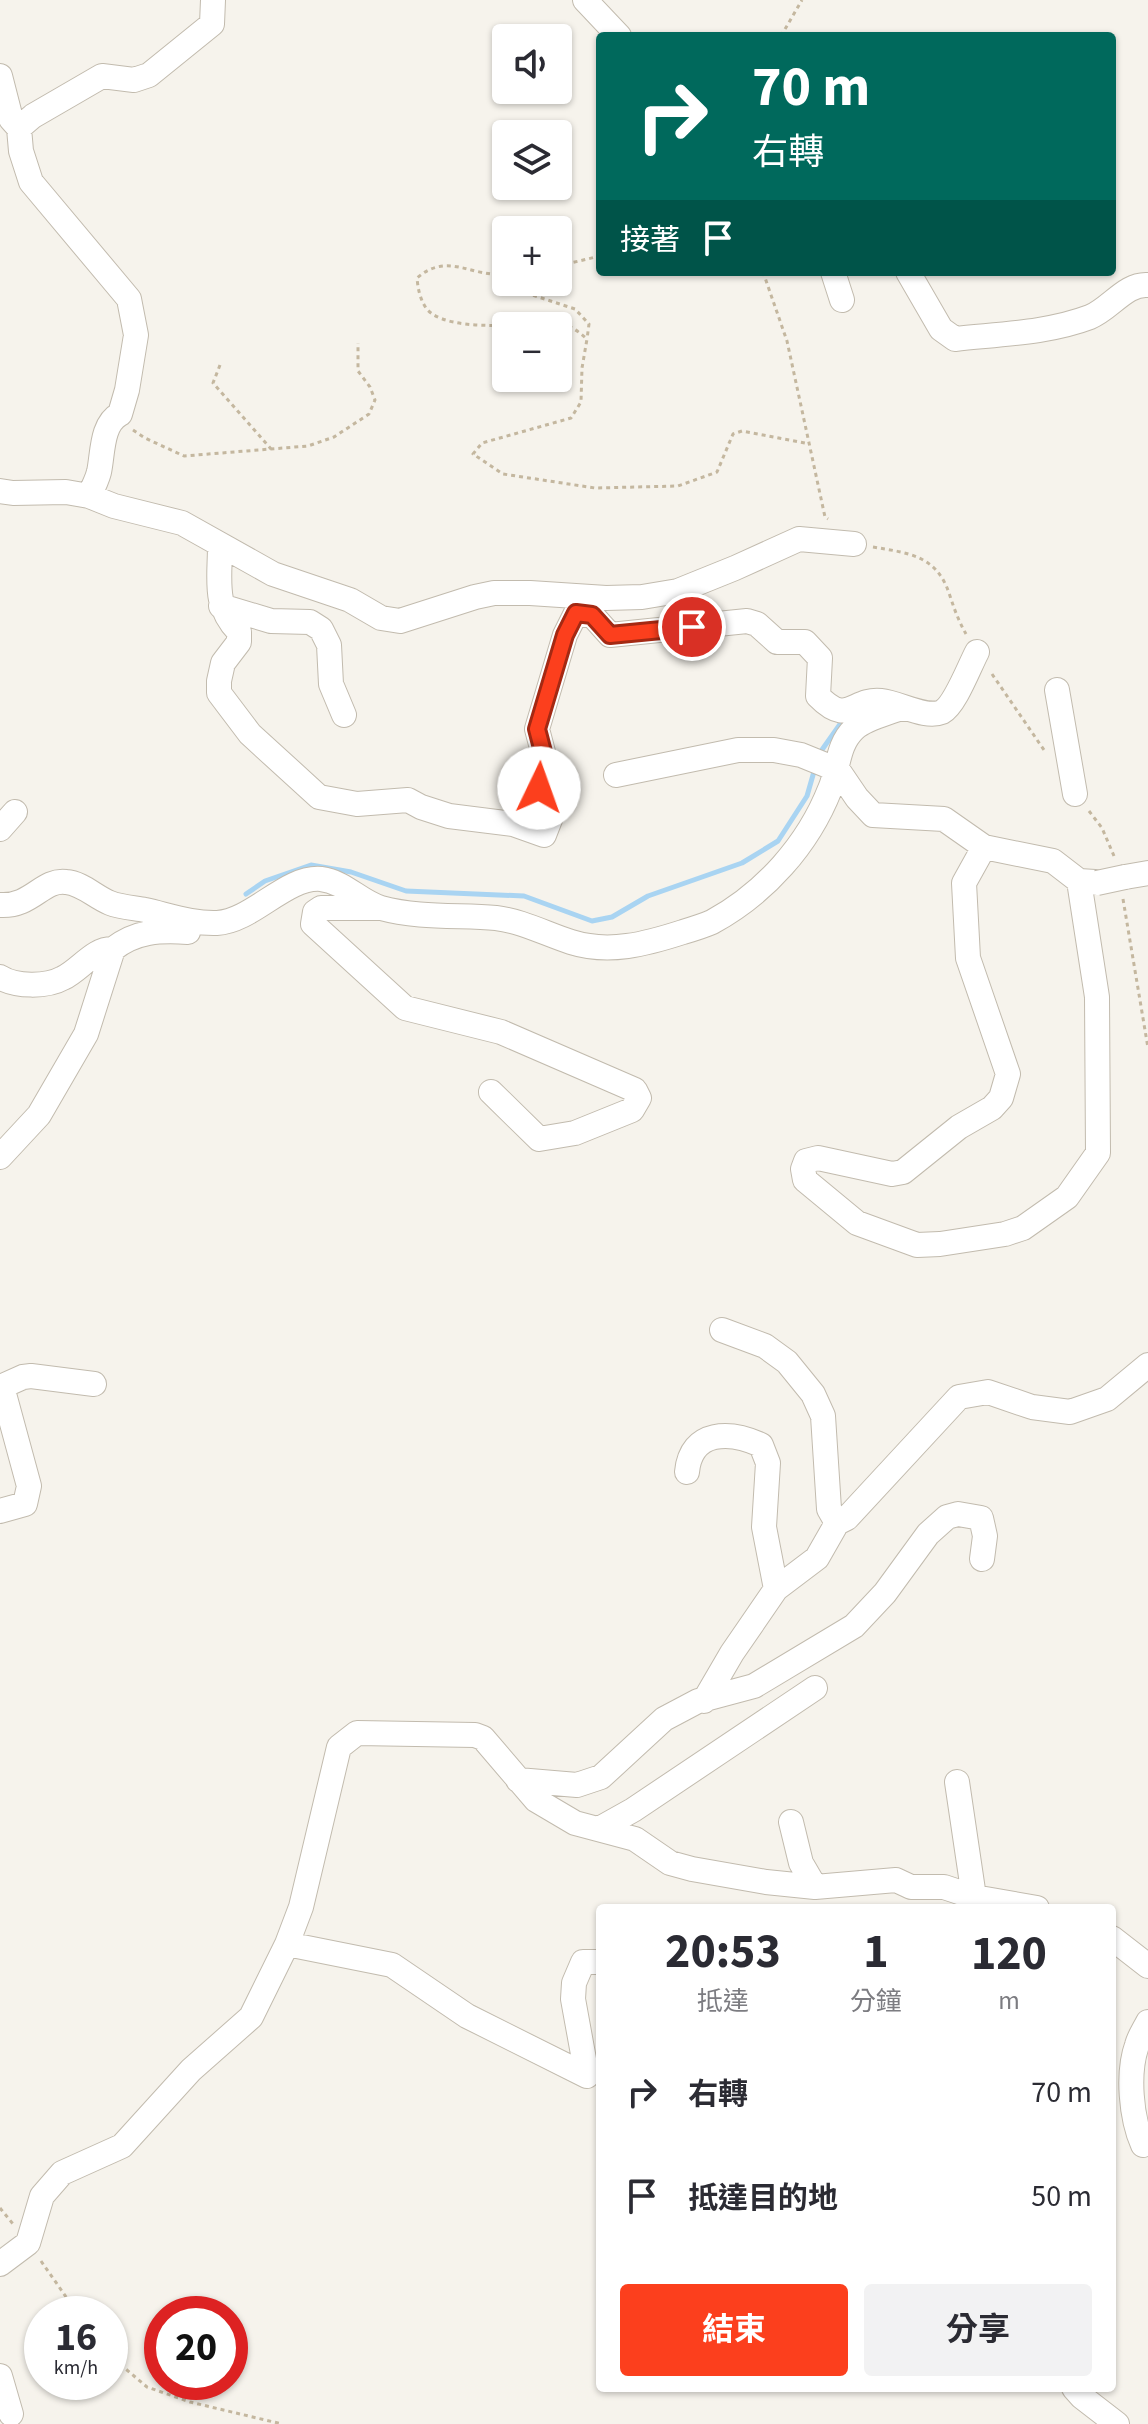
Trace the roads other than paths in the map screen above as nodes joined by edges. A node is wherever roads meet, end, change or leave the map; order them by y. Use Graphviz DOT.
graph roads {
  1 [pos="213,0"];
  2 [pos="585,0"];
  3 [pos="615,32"];
  4 [pos="0,76"];
  5 [pos="19,128"];
  6 [pos="834,276"];
  7 [pos="910,276"];
  8 [pos="1148,285"];
  9 [pos="842,300"];
  10 [pos="0,469"];
  11 [pos="7,492"];
  12 [pos="89,496"];
  13 [pos="854,544"];
  14 [pos="220,545"];
  15 [pos="221,606"];
  16 [pos="977,652"];
  17 [pos="1057,690"];
  18 [pos="912,708"];
  19 [pos="344,715"];
  20 [pos="832,767"];
  21 [pos="616,775"];
  22 [pos="1075,794"];
  23 [pos="984,847"];
  24 [pos="1136,875"];
  25 [pos="1088,882"];
  26 [pos="0,905"];
  27 [pos="379,908"];
  28 [pos="218,923"];
  29 [pos="113,949"];
  30 [pos="0,977"];
  31 [pos="491,1092"];
  32 [pos="0,1157"];
  33 [pos="722,1330"];
  34 [pos="1148,1365"];
  35 [pos="94,1384"];
  36 [pos="2,1393"];
  37 [pos="687,1472"];
  38 [pos="0,1511"];
  39 [pos="837,1523"];
  40 [pos="982,1559"];
  41 [pos="776,1589"];
  42 [pos="815,1688"];
  43 [pos="704,1701"];
  44 [pos="518,1780"];
  45 [pos="957,1782"];
  46 [pos="791,1822"];
  47 [pos="599,1829"];
  48 [pos="815,1887"];
  49 [pos="906,1897"];
  50 [pos="974,1897"];
  51 [pos="1014,1904"];
  52 [pos="1116,1941"];
  53 [pos="287,1944"];
  54 [pos="596,1962"];
  55 [pos="1148,1966"];
  56 [pos="1148,2022"];
  57 [pos="594,2080"];
  58 [pos="1146,2148"];
  59 [pos="0,2264"];
  60 [pos="0,2376"];
  61 [pos="1078,2392"];
  62 [pos="11,2414"];
  63 [pos="1117,2424"];
  1 -- 5 [label="lane"];
  2 -- 3 [label="lane"];
  4 -- 5 [label="lane"];
  5 -- 12 [label="lane"];
  6 -- 9 [label="lane"];
  7 -- 8 [label="lane"];
  10 -- 11 [label="lane"];
  11 -- 12 [label="lane"];
  12 -- 14 [label="lane"];
  13 -- 14 [label="lane"];
  14 -- 15 [label="lane"];
  15 -- 18 [label="lane"];
  15 -- 19 [label="lane"];
  16 -- 18 [label="lane"];
  17 -- 22 [label="lane"];
  18 -- 20 [label="lane"];
  20 -- 21 [label="lane"];
  20 -- 23 [label="lane"];
  20 -- 27 [label="lane"];
  23 -- 25 [label="lane"];
  23 -- 25 [label="lane"];
  24 -- 25 [label="lane, bridge"];
  26 -- 28 [label="lane"];
  27 -- 28 [label="lane"];
  27 -- 31 [label="lane"];
  28 -- 29 [label="lane"];
  29 -- 30 [label="lane"];
  29 -- 32 [label="lane"];
  33 -- 39 [label="lane"];
  34 -- 39 [label="lane"];
  35 -- 36 [label="lane"];
  36 -- 38 [label="lane"];
  37 -- 41 [label="lane"];
  39 -- 41 [label="lane"];
  40 -- 43 [label="lane"];
  41 -- 43 [label="lane"];
  42 -- 47 [label="lane"];
  43 -- 44 [label="lane"];
  44 -- 47 [label="lane"];
  44 -- 53 [label="lane"];
  45 -- 50 [label="lane"];
  46 -- 48 [label="lane"];
  47 -- 48 [label="lane"];
  48 -- 49 [label="lane"];
  49 -- 50 [label="lane"];
  50 -- 51 [label="lane"];
  52 -- 55 [label="lane"];
  53 -- 57 [label="lane"];
  53 -- 59 [label="lane"];
  54 -- 57 [label="lane"];
  56 -- 58 [label="lane"];
  60 -- 62 [label="lane"];
  61 -- 63 [label="lane"];
}
